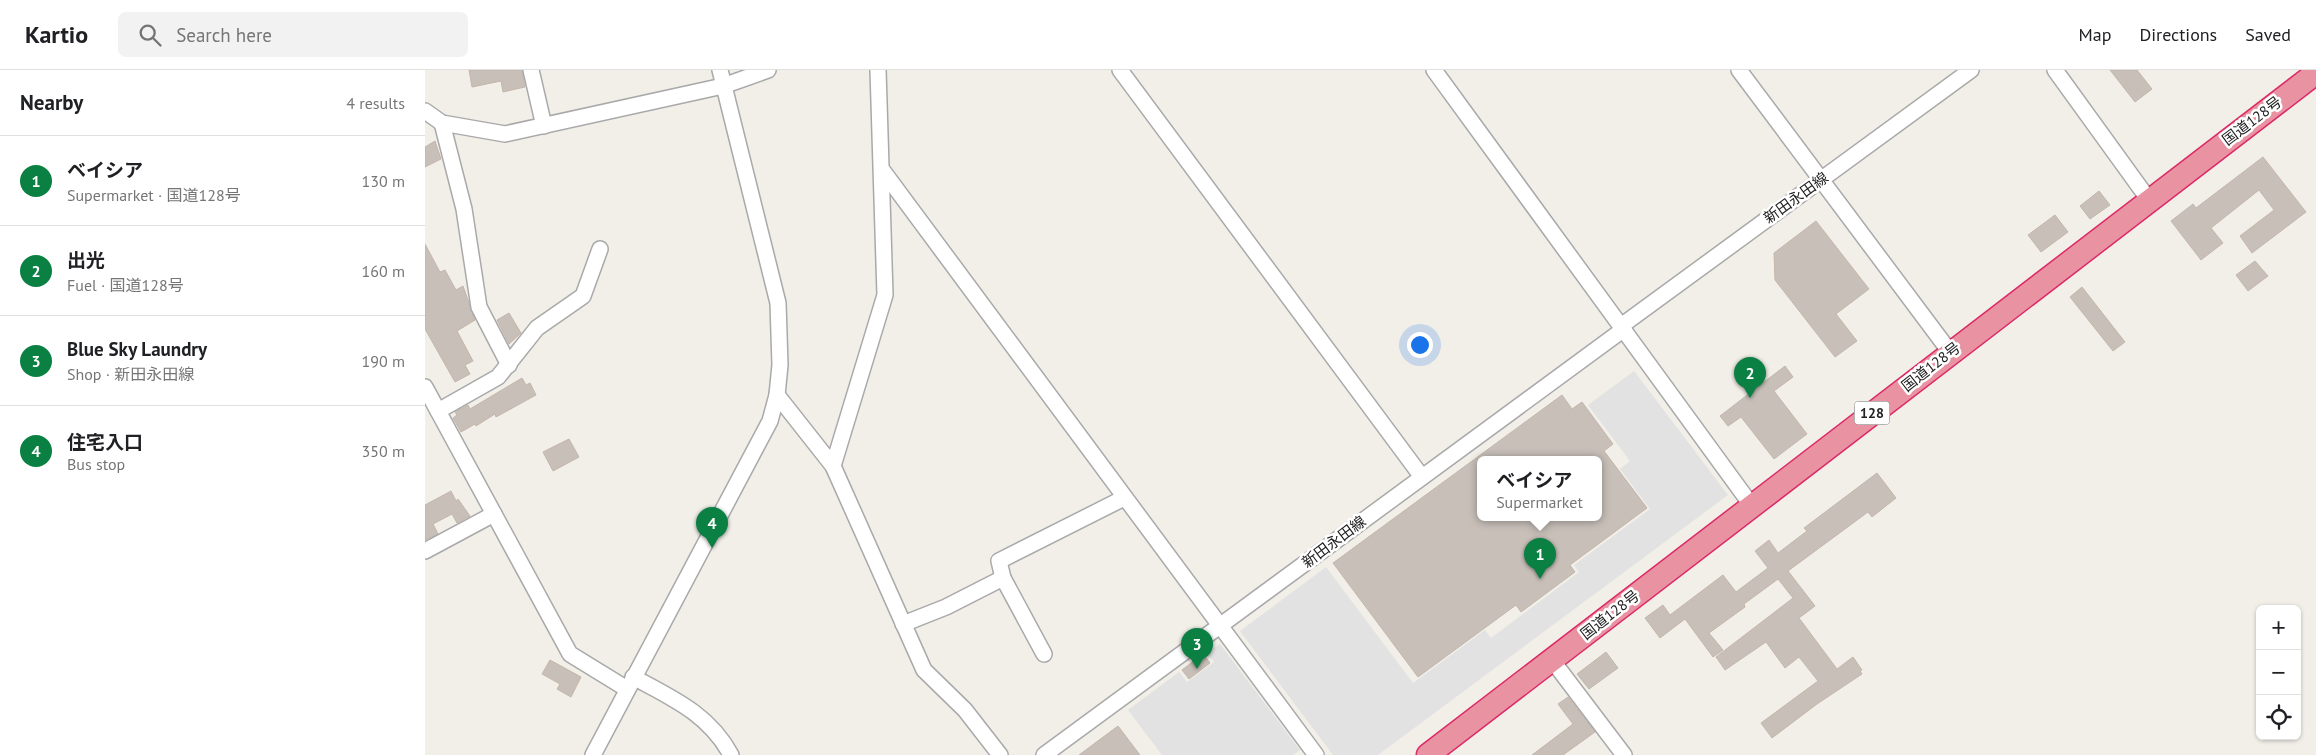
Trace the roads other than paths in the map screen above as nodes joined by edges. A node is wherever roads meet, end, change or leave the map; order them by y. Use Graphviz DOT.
graph roads {
  1 [pos="531,70"];
  2 [pos="720,70"];
  3 [pos="768,70"];
  4 [pos="878,70"];
  5 [pos="1120,70"];
  6 [pos="1434,70"];
  7 [pos="1739,70"];
  8 [pos="1971,70"];
  9 [pos="2055,70"];
  10 [pos="2316,73"];
  11 [pos="723,86"];
  12 [pos="425,111"];
  13 [pos="443,123"];
  14 [pos="544,126"];
  15 [pos="883,171"];
  16 [pos="1820,180"];
  17 [pos="2149,200"];
  18 [pos="599,249"];
  19 [pos="1623,328"];
  20 [pos="1950,352"];
  21 [pos="509,365"];
  22 [pos="425,388"];
  23 [pos="777,395"];
  24 [pos="438,412"];
  25 [pos="833,466"];
  26 [pos="1421,477"];
  27 [pos="1123,498"];
  28 [pos="1752,506"];
  29 [pos="494,514"];
  30 [pos="425,551"];
  31 [pos="1003,578"];
  32 [pos="903,624"];
  33 [pos="1221,627"];
  34 [pos="1044,654"];
  35 [pos="1552,660"];
  36 [pos="630,683"];
  37 [pos="593,755"];
  38 [pos="731,755"];
  39 [pos="1000,755"];
  40 [pos="1044,755"];
  41 [pos="1316,755"];
  42 [pos="1428,755"];
  43 [pos="1624,755"];
  1 -- 14 [label="street"];
  2 -- 11 [label="street"];
  3 -- 11 [label="street"];
  4 -- 15 [label="street"];
  5 -- 26 [label="street"];
  6 -- 19 [label="street"];
  7 -- 16 [label="street"];
  8 -- 16 [label="street, 新田永田線"];
  9 -- 17 [label="street"];
  10 -- 17 [label="highway, 国道128号 / 128"];
  11 -- 14 [label="street"];
  11 -- 23 [label="street"];
  12 -- 13 [label="street"];
  13 -- 14 [label="street"];
  13 -- 21 [label="street"];
  15 -- 25 [label="street"];
  15 -- 27 [label="street"];
  16 -- 19 [label="street, 新田永田線"];
  16 -- 20 [label="street"];
  17 -- 20 [label="highway, 国道128号 / 128"];
  18 -- 21 [label="street"];
  19 -- 26 [label="street, 新田永田線"];
  19 -- 28 [label="street"];
  20 -- 28 [label="highway, 国道128号 / 128"];
  21 -- 24 [label="street"];
  22 -- 24 [label="street"];
  23 -- 25 [label="street"];
  23 -- 36 [label="street"];
  24 -- 29 [label="street"];
  25 -- 32 [label="street"];
  26 -- 33 [label="street, 新田永田線"];
  27 -- 31 [label="street"];
  27 -- 33 [label="street"];
  28 -- 35 [label="highway, 国道128号 / 128"];
  29 -- 30 [label="street"];
  29 -- 36 [label="street"];
  31 -- 32 [label="street"];
  31 -- 34 [label="street"];
  32 -- 39 [label="street"];
  33 -- 40 [label="street, 新田永田線"];
  33 -- 41 [label="street"];
  35 -- 42 [label="highway, 国道128号 / 128"];
  35 -- 43 [label="street"];
  36 -- 37 [label="street"];
  36 -- 38 [label="street"];
}
